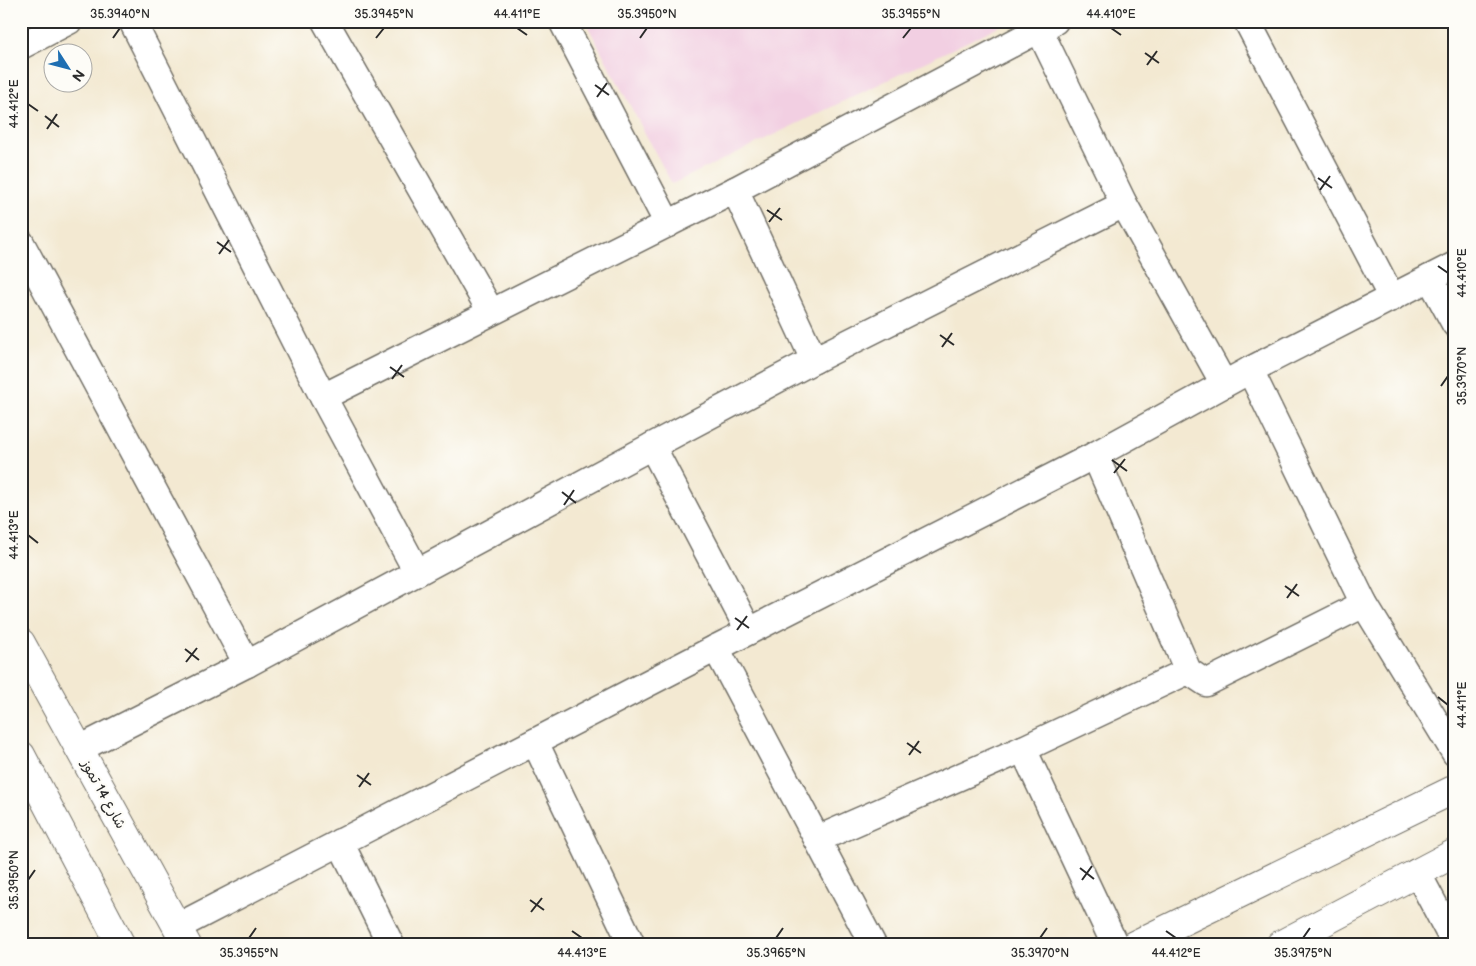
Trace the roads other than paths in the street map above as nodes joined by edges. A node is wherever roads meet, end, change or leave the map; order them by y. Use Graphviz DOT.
graph roads {
  1 [pos="69,21"];
  2 [pos="132,21"];
  3 [pos="325,21"];
  4 [pos="562,21"];
  5 [pos="1246,21"];
  6 [pos="1043,24"];
  7 [pos="21,46"];
  8 [pos="734,190"];
  9 [pos="1124,204"];
  10 [pos="668,224"];
  11 [pos="21,244"];
  12 [pos="1455,265"];
  13 [pos="1430,278"];
  14 [pos="1392,298"];
  15 [pos="491,312"];
  16 [pos="1455,324"];
  17 [pos="814,360"];
  18 [pos="1250,370"];
  19 [pos="1224,384"];
  20 [pos="323,397"];
  21 [pos="652,446"];
  22 [pos="1095,455"];
  23 [pos="416,572"];
  24 [pos="1364,604"];
  25 [pos="749,631"];
  26 [pos="21,643"];
  27 [pos="716,648"];
  28 [pos="247,664"];
  29 [pos="1188,671"];
  30 [pos="535,742"];
  31 [pos="79,748"];
  32 [pos="1022,749"];
  33 [pos="1455,753"];
  34 [pos="21,755"];
  35 [pos="1455,789"];
  36 [pos="818,839"];
  37 [pos="340,842"];
  38 [pos="1455,853"];
  39 [pos="1418,872"];
  40 [pos="182,936"];
  41 [pos="1455,944"];
  42 [pos="121,945"];
  43 [pos="391,945"];
  44 [pos="632,945"];
  45 [pos="873,945"];
  46 [pos="1115,945"];
  47 [pos="1134,945"];
  48 [pos="1280,945"];
  1 -- 7 [label="street"];
  2 -- 20 [label="street"];
  3 -- 15 [label="street"];
  4 -- 10 [label="street"];
  5 -- 14 [label="street"];
  6 -- 8 [label="street"];
  6 -- 9 [label="street"];
  8 -- 10 [label="street"];
  8 -- 17 [label="street"];
  9 -- 17 [label="street"];
  9 -- 19 [label="street"];
  10 -- 15 [label="street"];
  11 -- 28 [label="street"];
  12 -- 13 [label="street"];
  13 -- 14 [label="street"];
  13 -- 16 [label="street"];
  14 -- 18 [label="street"];
  15 -- 20 [label="street"];
  17 -- 21 [label="street"];
  18 -- 19 [label="street"];
  18 -- 24 [label="street"];
  19 -- 22 [label="street"];
  20 -- 23 [label="street"];
  21 -- 23 [label="street"];
  21 -- 25 [label="street"];
  22 -- 25 [label="street"];
  22 -- 29 [label="street"];
  23 -- 28 [label="street"];
  24 -- 29 [label="street"];
  24 -- 33 [label="street"];
  25 -- 27 [label="street"];
  26 -- 31 [label="street, شارع 14 تموز"];
  27 -- 30 [label="street"];
  27 -- 36 [label="street"];
  28 -- 31 [label="street"];
  29 -- 32 [label="street"];
  30 -- 37 [label="street"];
  30 -- 44 [label="street"];
  31 -- 40 [label="street, شارع 14 تموز"];
  32 -- 36 [label="street"];
  32 -- 46 [label="street"];
  34 -- 42 [label="street"];
  35 -- 47 [label="street"];
  36 -- 45 [label="street"];
  37 -- 40 [label="street"];
  37 -- 43 [label="street"];
  38 -- 39 [label="street"];
  39 -- 41 [label="street"];
  39 -- 48 [label="street"];
}
